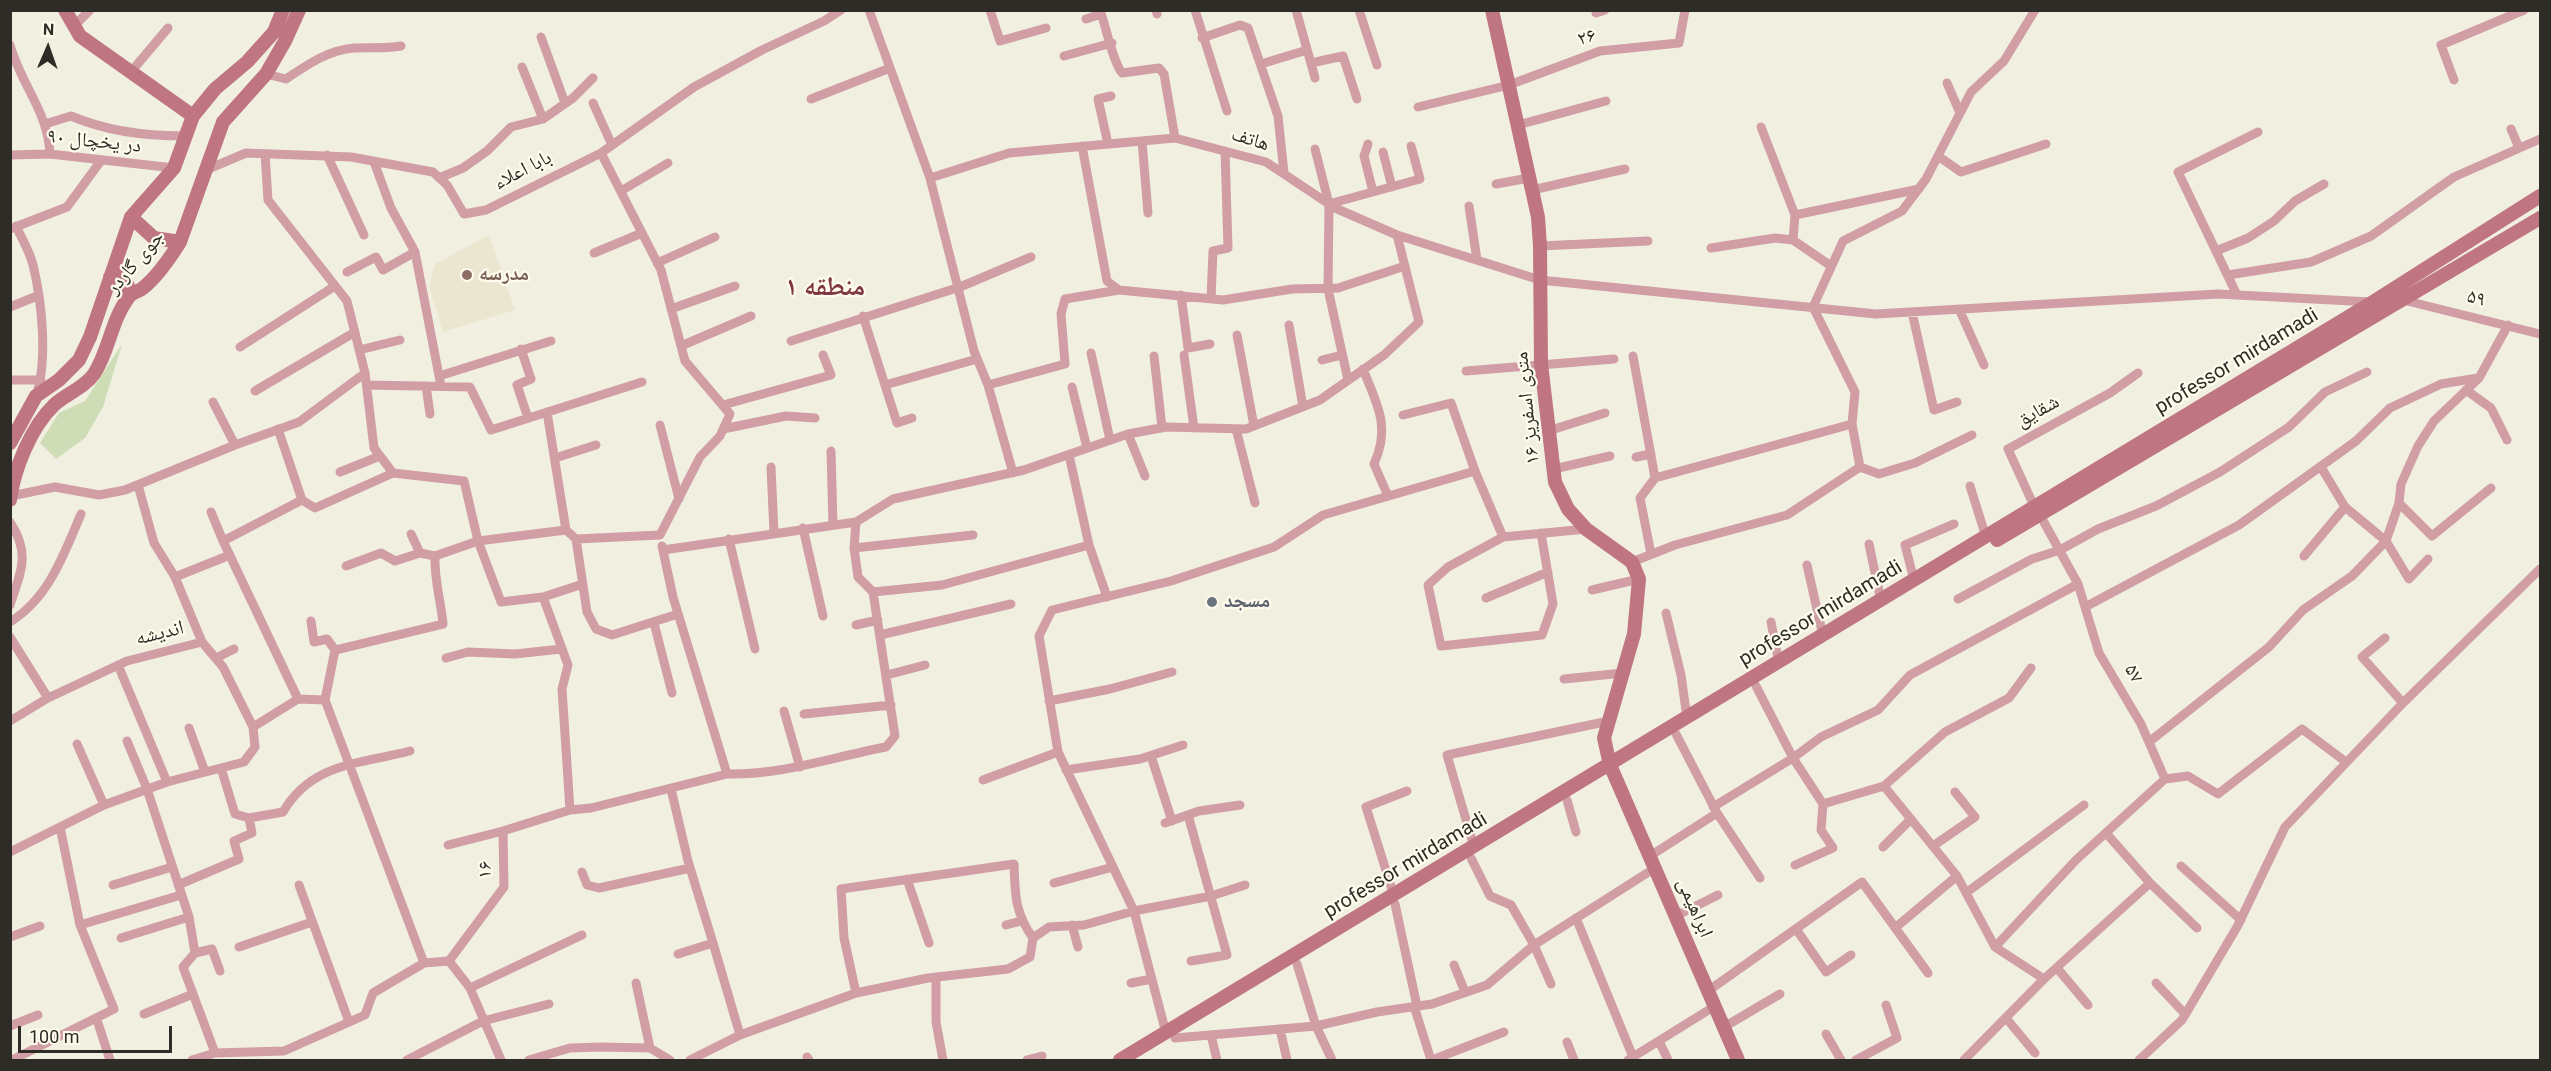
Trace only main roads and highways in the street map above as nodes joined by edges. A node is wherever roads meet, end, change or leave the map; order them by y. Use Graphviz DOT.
graph roads {
  1 [pos="64,10"];
  2 [pos="283,10"];
  3 [pos="299,10"];
  4 [pos="1492,10"];
  5 [pos="247,62"];
  6 [pos="266,74"];
  7 [pos="193,117"];
  8 [pos="2541,196"];
  9 [pos="131,217"];
  10 [pos="2541,218"];
  11 [pos="180,242"];
  12 [pos="110,277"];
  13 [pos="129,296"];
  14 [pos="10,443"];
  15 [pos="11,498"];
  16 [pos="2037,511"];
  17 [pos="1612,768"];
  18 [pos="1473,853"];
  19 [pos="1170,1035"];
  20 [pos="1120,1060"];
  21 [pos="1138,1060"];
  22 [pos="1738,1060"];
  1 -- 7 [label="main road"];
  2 -- 5 [label="main road, جوی گاردر"];
  3 -- 6 [label="main road, جوی گاردر"];
  4 -- 17 [label="main road, ۱۶ متری اسفریز"];
  5 -- 6 [label="main road"];
  5 -- 7 [label="main road, جوی گاردر"];
  6 -- 11 [label="main road, جوی گاردر"];
  7 -- 9 [label="main road, جوی گاردر"];
  8 -- 16 [label="main road, professor mirdamadi"];
  9 -- 11 [label="main road"];
  9 -- 12 [label="main road, جوی گاردر"];
  10 -- 16 [label="main road, professor mirdamadi"];
  11 -- 13 [label="main road, جوی گاردر"];
  12 -- 13 [label="main road"];
  12 -- 14 [label="main road, جوی گاردر"];
  13 -- 15 [label="main road, جوی گاردر"];
  16 -- 17 [label="main road, professor mirdamadi"];
  16 -- 17 [label="main road, professor mirdamadi"];
  17 -- 18 [label="main road, professor mirdamadi"];
  17 -- 18 [label="main road, professor mirdamadi"];
  17 -- 22 [label="main road, ابراهیمی"];
  18 -- 19 [label="main road, professor mirdamadi"];
  19 -- 20 [label="main road, professor mirdamadi"];
  19 -- 21 [label="main road, professor mirdamadi"];
}
